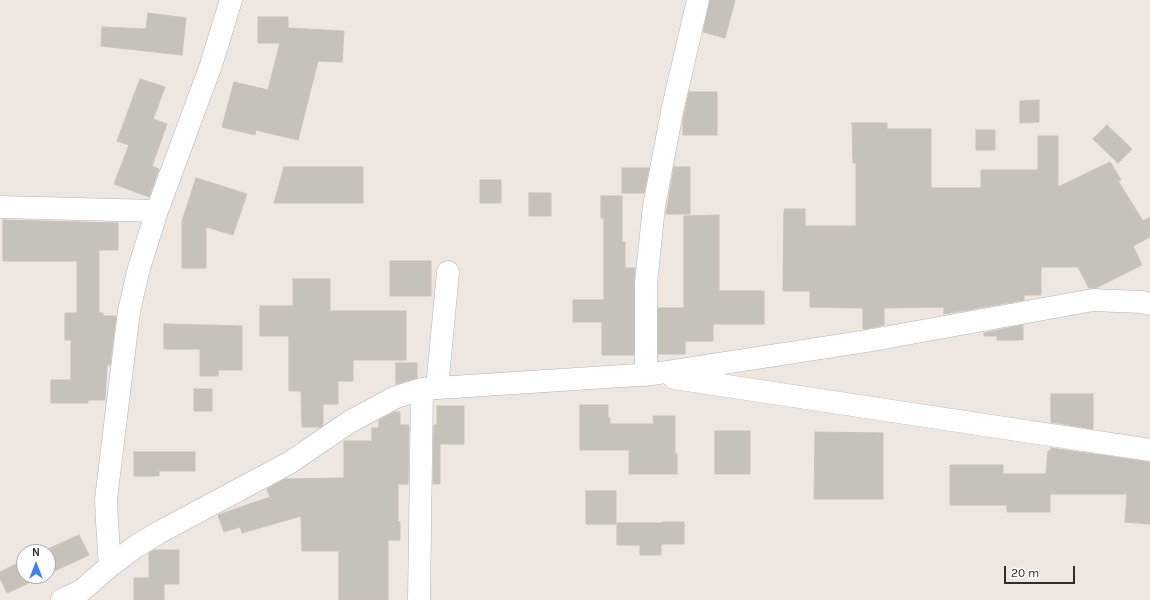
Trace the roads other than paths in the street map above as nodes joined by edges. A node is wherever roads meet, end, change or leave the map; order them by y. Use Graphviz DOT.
graph roads {
  1 [pos="231,0"];
  2 [pos="698,0"];
  3 [pos="0,207"];
  4 [pos="157,211"];
  5 [pos="448,272"];
  6 [pos="1150,304"];
  7 [pos="650,375"];
  8 [pos="430,389"];
  9 [pos="1150,450"];
  10 [pos="110,566"];
  11 [pos="76,597"];
  12 [pos="419,600"];
  1 -- 4 [label="street"];
  2 -- 7 [label="street"];
  3 -- 4 [label="street"];
  4 -- 10 [label="street"];
  5 -- 8 [label="street"];
  6 -- 7 [label="street"];
  7 -- 8 [label="street"];
  7 -- 9 [label="street"];
  8 -- 10 [label="street"];
  8 -- 12 [label="street"];
  10 -- 11 [label="street"];
}
